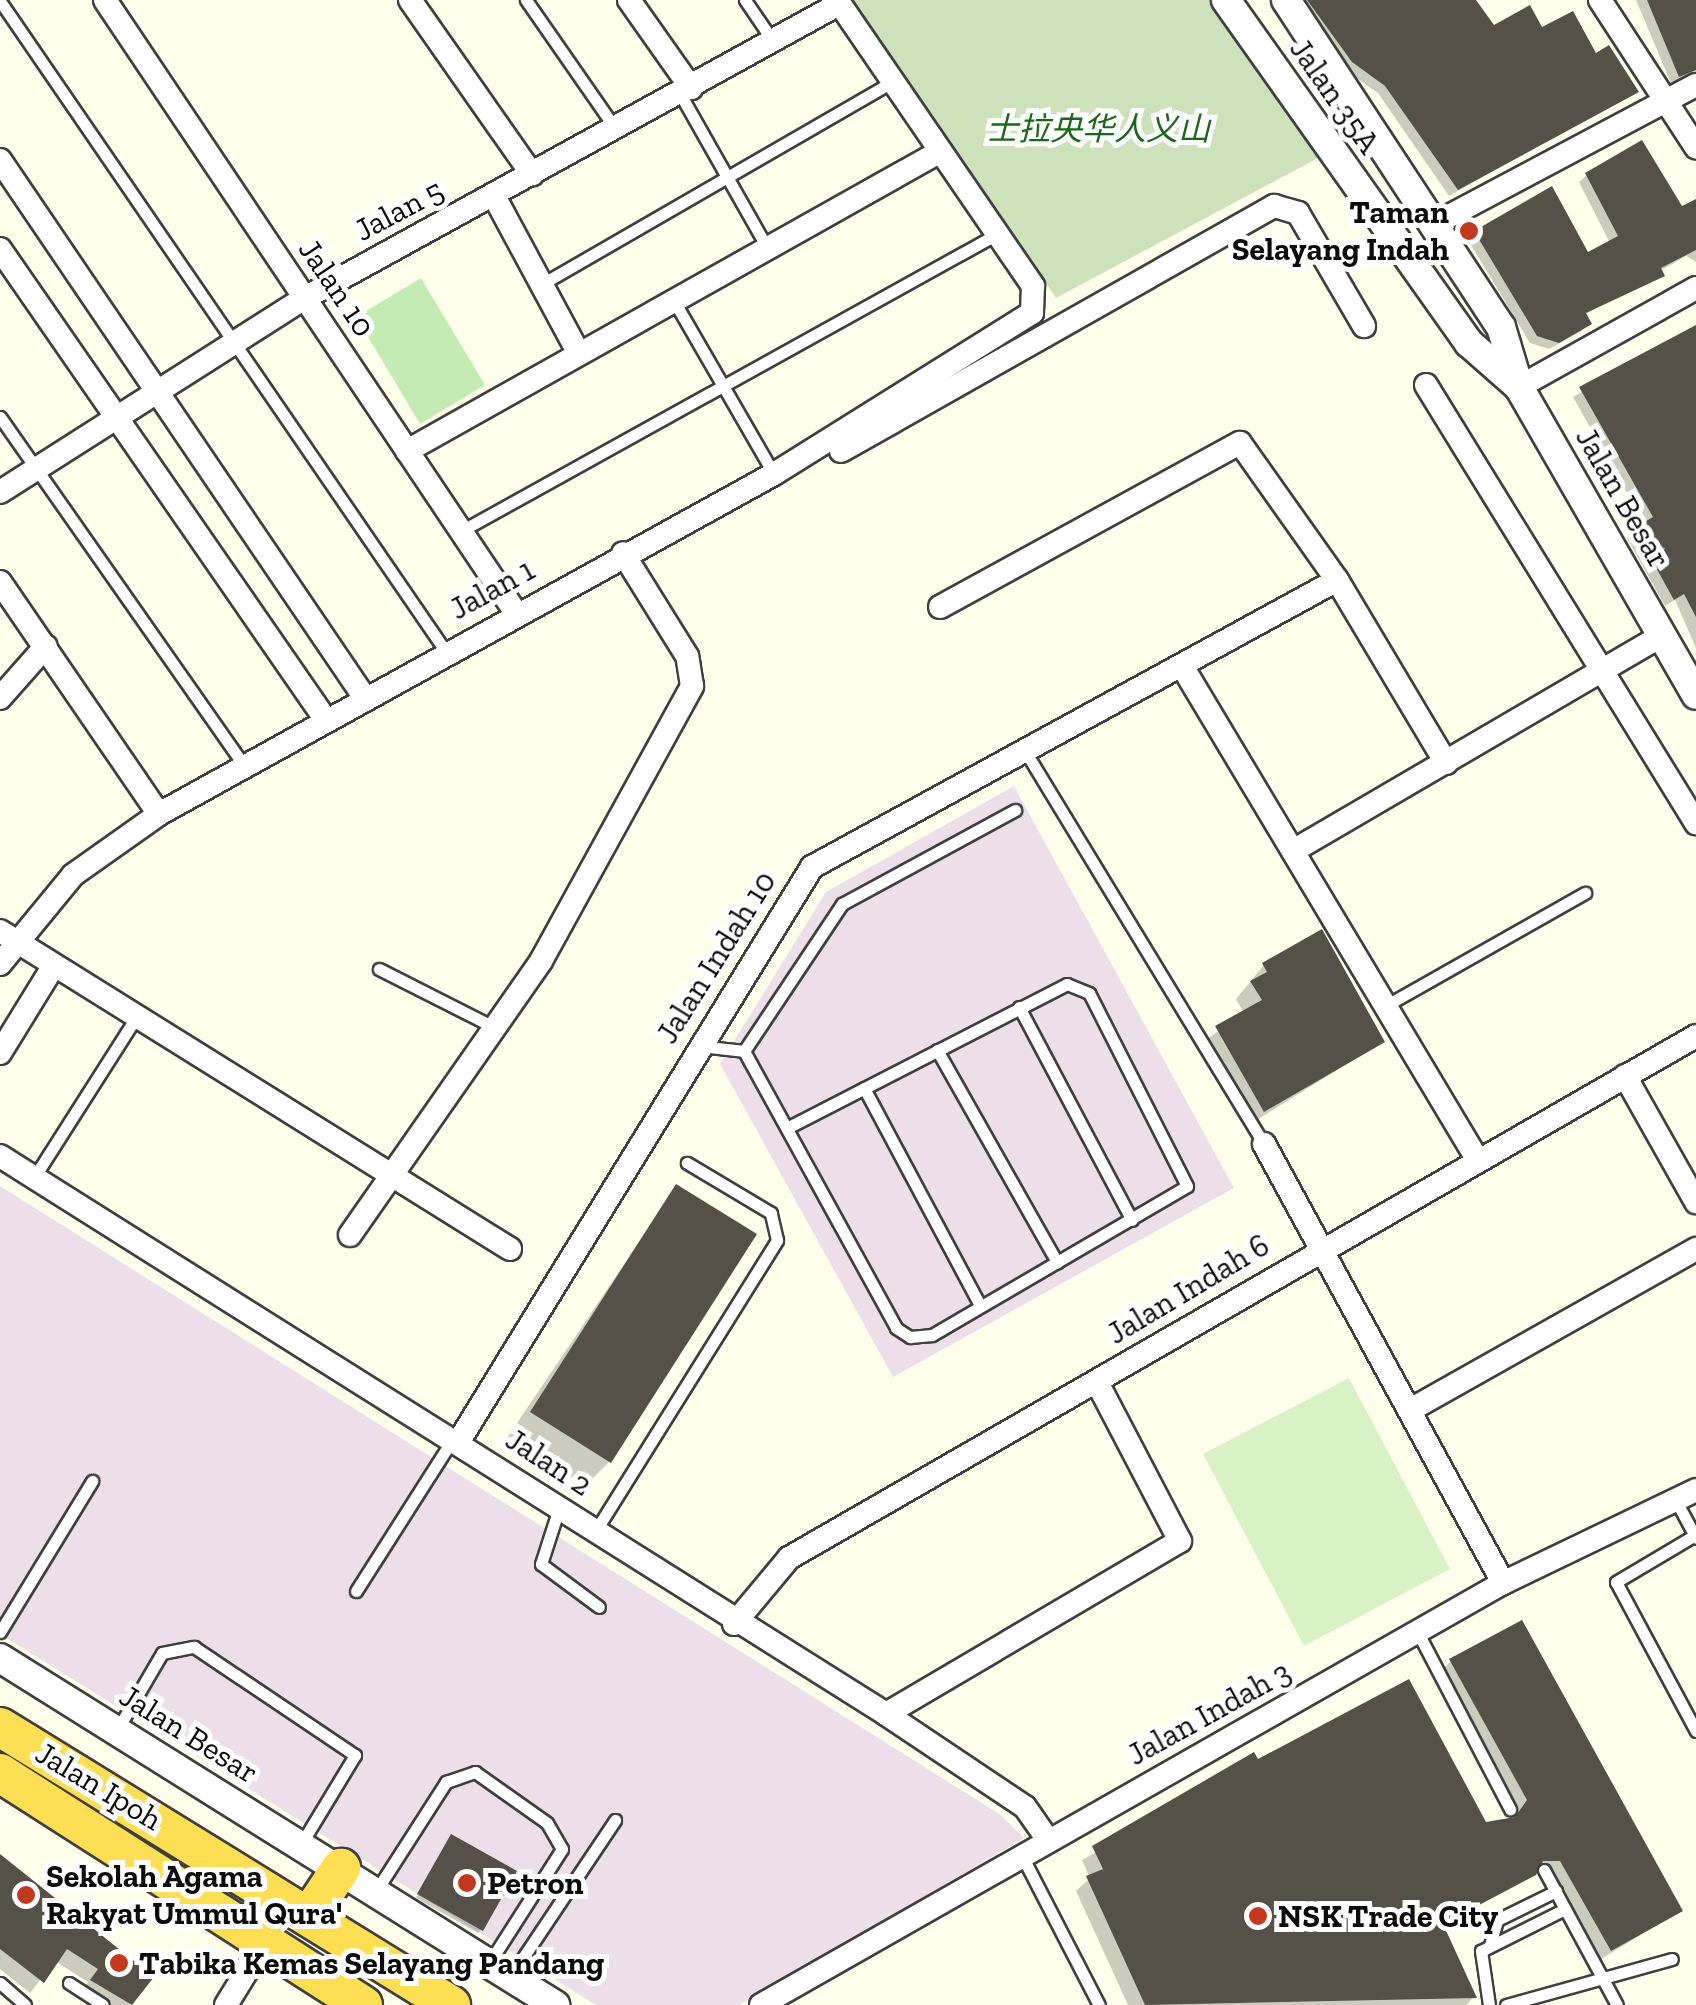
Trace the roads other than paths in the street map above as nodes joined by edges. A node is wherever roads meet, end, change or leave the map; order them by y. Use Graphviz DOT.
graph roads {
  1 [pos="105,0"];
  2 [pos="410,0"];
  3 [pos="526,0"];
  4 [pos="628,0"];
  5 [pos="746,0"];
  6 [pos="1226,0"];
  7 [pos="1286,0"];
  8 [pos="1600,0"];
  9 [pos="0,1"];
  10 [pos="838,2"];
  11 [pos="773,40"];
  12 [pos="893,81"];
  13 [pos="1696,85"];
  14 [pos="685,90"];
  15 [pos="1666,101"];
  16 [pos="614,128"];
  17 [pos="1696,147"];
  18 [pos="941,151"];
  19 [pos="0,160"];
  20 [pos="532,174"];
  21 [pos="728,179"];
  22 [pos="494,196"];
  23 [pos="1438,222"];
  24 [pos="997,234"];
  25 [pos="0,249"];
  26 [pos="768,249"];
  27 [pos="542,284"];
  28 [pos="1696,288"];
  29 [pos="305,298"];
  30 [pos="674,301"];
  31 [pos="1364,326"];
  32 [pos="238,340"];
  33 [pos="579,354"];
  34 [pos="1426,384"];
  35 [pos="724,386"];
  36 [pos="1519,387"];
  37 [pos="162,389"];
  38 [pos="0,417"];
  39 [pos="117,418"];
  40 [pos="407,451"];
  41 [pos="35,470"];
  42 [pos="774,474"];
  43 [pos="0,492"];
  44 [pos="460,531"];
  45 [pos="624,554"];
  46 [pos="1337,580"];
  47 [pos="0,582"];
  48 [pos="940,607"];
  49 [pos="516,612"];
  50 [pos="1662,636"];
  51 [pos="46,646"];
  52 [pos="446,652"];
  53 [pos="1182,666"];
  54 [pos="1607,670"];
  55 [pos="1696,695"];
  56 [pos="0,698"];
  57 [pos="366,698"];
  58 [pos="326,720"];
  59 [pos="1025,751"];
  60 [pos="1446,763"];
  61 [pos="244,766"];
  62 [pos="1015,810"];
  63 [pos="159,814"];
  64 [pos="1696,823"];
  65 [pos="1293,851"];
  66 [pos="1585,893"];
  67 [pos="7,935"];
  68 [pos="0,964"];
  69 [pos="52,967"];
  70 [pos="379,969"];
  71 [pos="1386,1006"];
  72 [pos="1019,1008"];
  73 [pos="137,1016"];
  74 [pos="496,1028"];
  75 [pos="1696,1036"];
  76 [pos="697,1046"];
  77 [pos="937,1050"];
  78 [pos="744,1051"];
  79 [pos="0,1053"];
  80 [pos="1625,1076"];
  81 [pos="864,1088"];
  82 [pos="788,1128"];
  83 [pos="1264,1144"];
  84 [pos="0,1156"];
  85 [pos="1477,1159"];
  86 [pos="687,1162"];
  87 [pos="392,1173"];
  88 [pos="35,1176"];
  89 [pos="1696,1202"];
  90 [pos="1132,1220"];
  91 [pos="350,1236"];
  92 [pos="1325,1244"];
  93 [pos="510,1249"];
  94 [pos="1696,1249"];
  95 [pos="1056,1262"];
  96 [pos="980,1305"];
  97 [pos="1097,1382"];
  98 [pos="1412,1409"];
  99 [pos="456,1440"];
  100 [pos="92,1481"];
  101 [pos="1686,1494"];
  102 [pos="559,1508"];
  103 [pos="596,1530"];
  104 [pos="1695,1536"];
  105 [pos="1504,1583"];
  106 [pos="356,1591"];
  107 [pos="599,1606"];
  108 [pos="734,1624"];
  109 [pos="2,1625"];
  110 [pos="1418,1633"];
  111 [pos="0,1658"];
  112 [pos="886,1714"];
  113 [pos="0,1725"];
  114 [pos="117,1730"];
  115 [pos="1696,1731"];
  116 [pos="0,1775"];
  117 [pos="1510,1809"];
  118 [pos="615,1820"];
  119 [pos="1048,1840"];
  120 [pos="301,1844"];
  121 [pos="1021,1854"];
  122 [pos="341,1868"];
  123 [pos="1544,1870"];
  124 [pos="1556,1891"];
  125 [pos="376,1893"];
  126 [pos="1565,1909"];
  127 [pos="309,1916"];
  128 [pos="266,1940"];
  129 [pos="1490,1945"];
  130 [pos="1672,1959"];
  131 [pos="385,1965"];
  132 [pos="499,1970"];
  133 [pos="1604,1978"];
  134 [pos="0,1983"];
  135 [pos="69,1983"];
  136 [pos="25,2005"];
  137 [pos="102,2005"];
  138 [pos="226,2005"];
  139 [pos="363,2005"];
  140 [pos="452,2005"];
  141 [pos="476,2005"];
  142 [pos="554,2005"];
  143 [pos="760,2005"];
  144 [pos="1100,2005"];
  145 [pos="1489,2005"];
  146 [pos="1506,2005"];
  147 [pos="1618,2005"];
  1 -- 29 [label="street, Jalan 10"];
  2 -- 20 [label="street"];
  3 -- 16 [label="lane"];
  4 -- 14 [label="street"];
  5 -- 11 [label="lane"];
  6 -- 36 [label="street, Jalan 35A"];
  7 -- 23 [label="street, Jalan 35A"];
  8 -- 15 [label="street"];
  9 -- 32 [label="lane"];
  10 -- 11 [label="street, Jalan 5"];
  10 -- 12 [label="street"];
  11 -- 14 [label="street, Jalan 5"];
  12 -- 18 [label="street"];
  12 -- 21 [label="lane"];
  13 -- 15 [label="street"];
  14 -- 16 [label="street, Jalan 5"];
  14 -- 21 [label="lane"];
  15 -- 17 [label="street"];
  15 -- 23 [label="street"];
  16 -- 20 [label="street, Jalan 5"];
  18 -- 24 [label="street"];
  18 -- 26 [label="street"];
  19 -- 37 [label="street"];
  20 -- 22 [label="street, Jalan 5"];
  21 -- 26 [label="lane"];
  21 -- 27 [label="lane"];
  22 -- 27 [label="street"];
  22 -- 29 [label="street, Jalan 5"];
  23 -- 36 [label="street, Jalan 35A"];
  24 -- 35 [label="lane"];
  24 -- 42 [label="street, Jalan 1"];
  25 -- 39 [label="street"];
  26 -- 30 [label="street"];
  27 -- 33 [label="street"];
  28 -- 36 [label="street"];
  29 -- 32 [label="street, Jalan 5"];
  29 -- 40 [label="street, Jalan 10"];
  30 -- 33 [label="street"];
  30 -- 35 [label="lane"];
  31 -- 42 [label="street"];
  32 -- 37 [label="street, Jalan 5"];
  32 -- 52 [label="lane"];
  33 -- 40 [label="street"];
  34 -- 54 [label="street"];
  35 -- 42 [label="lane"];
  35 -- 44 [label="lane"];
  36 -- 50 [label="street, Jalan Besar"];
  37 -- 39 [label="street, Jalan 5"];
  37 -- 57 [label="street"];
  38 -- 41 [label="lane"];
  39 -- 41 [label="street, Jalan 5"];
  39 -- 58 [label="street"];
  40 -- 44 [label="street, Jalan 10"];
  41 -- 43 [label="street, Jalan 5"];
  41 -- 61 [label="lane"];
  42 -- 45 [label="street, Jalan 1"];
  44 -- 49 [label="street, Jalan 10"];
  45 -- 49 [label="street, Jalan 1"];
  45 -- 74 [label="street"];
  46 -- 48 [label="street"];
  46 -- 53 [label="street, Jalan Indah 10"];
  46 -- 60 [label="street"];
  47 -- 51 [label="street"];
  49 -- 52 [label="street, Jalan 1"];
  50 -- 54 [label="street"];
  50 -- 55 [label="street, Jalan Besar"];
  51 -- 56 [label="street"];
  51 -- 63 [label="street"];
  52 -- 57 [label="street, Jalan 1"];
  53 -- 59 [label="street, Jalan Indah 10"];
  53 -- 65 [label="street"];
  54 -- 60 [label="street"];
  54 -- 64 [label="street"];
  57 -- 58 [label="street, Jalan 1"];
  58 -- 61 [label="street, Jalan 1"];
  59 -- 76 [label="street, Jalan Indah 10"];
  59 -- 83 [label="lane"];
  60 -- 65 [label="street"];
  61 -- 63 [label="street, Jalan 1"];
  62 -- 78 [label="lane"];
  63 -- 67 [label="street, Jalan 1"];
  65 -- 71 [label="street"];
  66 -- 71 [label="lane"];
  67 -- 68 [label="street, Jalan 1"];
  67 -- 69 [label="street"];
  69 -- 73 [label="street"];
  69 -- 79 [label="street"];
  70 -- 74 [label="lane"];
  71 -- 85 [label="street"];
  72 -- 77 [label="lane"];
  72 -- 90 [label="lane"];
  72 -- 90 [label="lane"];
  73 -- 87 [label="street"];
  73 -- 88 [label="lane"];
  74 -- 87 [label="street"];
  75 -- 80 [label="street, Jalan Indah 6"];
  76 -- 78 [label="lane"];
  76 -- 99 [label="street, Jalan Indah 10"];
  77 -- 81 [label="lane"];
  77 -- 95 [label="lane"];
  78 -- 82 [label="lane"];
  80 -- 85 [label="street, Jalan Indah 6"];
  80 -- 89 [label="street"];
  81 -- 82 [label="lane"];
  81 -- 96 [label="lane"];
  82 -- 96 [label="lane"];
  83 -- 92 [label="street"];
  84 -- 88 [label="street, Jalan 2"];
  85 -- 92 [label="street, Jalan Indah 6"];
  86 -- 103 [label="lane"];
  87 -- 91 [label="street"];
  87 -- 93 [label="street"];
  88 -- 99 [label="street, Jalan 2"];
  90 -- 95 [label="lane"];
  92 -- 97 [label="street, Jalan Indah 6"];
  92 -- 98 [label="street"];
  94 -- 98 [label="street"];
  95 -- 96 [label="lane"];
  97 -- 108 [label="street, Jalan Indah 6"];
  97 -- 112 [label="street"];
  98 -- 105 [label="street"];
  99 -- 102 [label="street, Jalan 2"];
  99 -- 106 [label="lane"];
  100 -- 109 [label="lane"];
  101 -- 104 [label="lane"];
  101 -- 105 [label="street, Jalan Indah 3"];
  102 -- 103 [label="street, Jalan 2"];
  102 -- 107 [label="lane"];
  103 -- 108 [label="street, Jalan 2"];
  104 -- 115 [label="lane"];
  105 -- 110 [label="street, Jalan Indah 3"];
  108 -- 112 [label="street, Jalan 2"];
  110 -- 117 [label="lane"];
  110 -- 119 [label="street, Jalan Indah 3"];
  111 -- 114 [label="street, Jalan Besar"];
  112 -- 119 [label="street, Jalan 2"];
  113 -- 127 [label="highway, Jalan Ipoh"];
  114 -- 120 [label="street, Jalan Besar"];
  114 -- 120 [label="lane"];
  116 -- 128 [label="highway, Jalan Ipoh"];
  118 -- 132 [label="lane"];
  119 -- 121 [label="street, Jalan Indah 3"];
  120 -- 122 [label="street, Jalan Besar"];
  121 -- 143 [label="street, Jalan Indah 3"];
  121 -- 144 [label="lane"];
  122 -- 125 [label="street, Jalan Besar"];
  122 -- 127 [label="highway"];
  123 -- 124 [label="lane"];
  124 -- 126 [label="lane"];
  124 -- 129 [label="lane"];
  125 -- 132 [label="street, Jalan Besar"];
  125 -- 132 [label="lane"];
  126 -- 129 [label="lane"];
  126 -- 133 [label="lane"];
  127 -- 131 [label="highway, Jalan Ipoh"];
  128 -- 138 [label="street"];
  128 -- 139 [label="highway, Jalan Ipoh"];
  129 -- 145 [label="lane"];
  130 -- 133 [label="lane"];
  131 -- 140 [label="highway, Jalan Ipoh"];
  131 -- 141 [label="highway"];
  132 -- 142 [label="street, Jalan Besar"];
  133 -- 146 [label="lane"];
  133 -- 147 [label="lane"];
  134 -- 136 [label="lane"];
  135 -- 137 [label="lane"];
}
